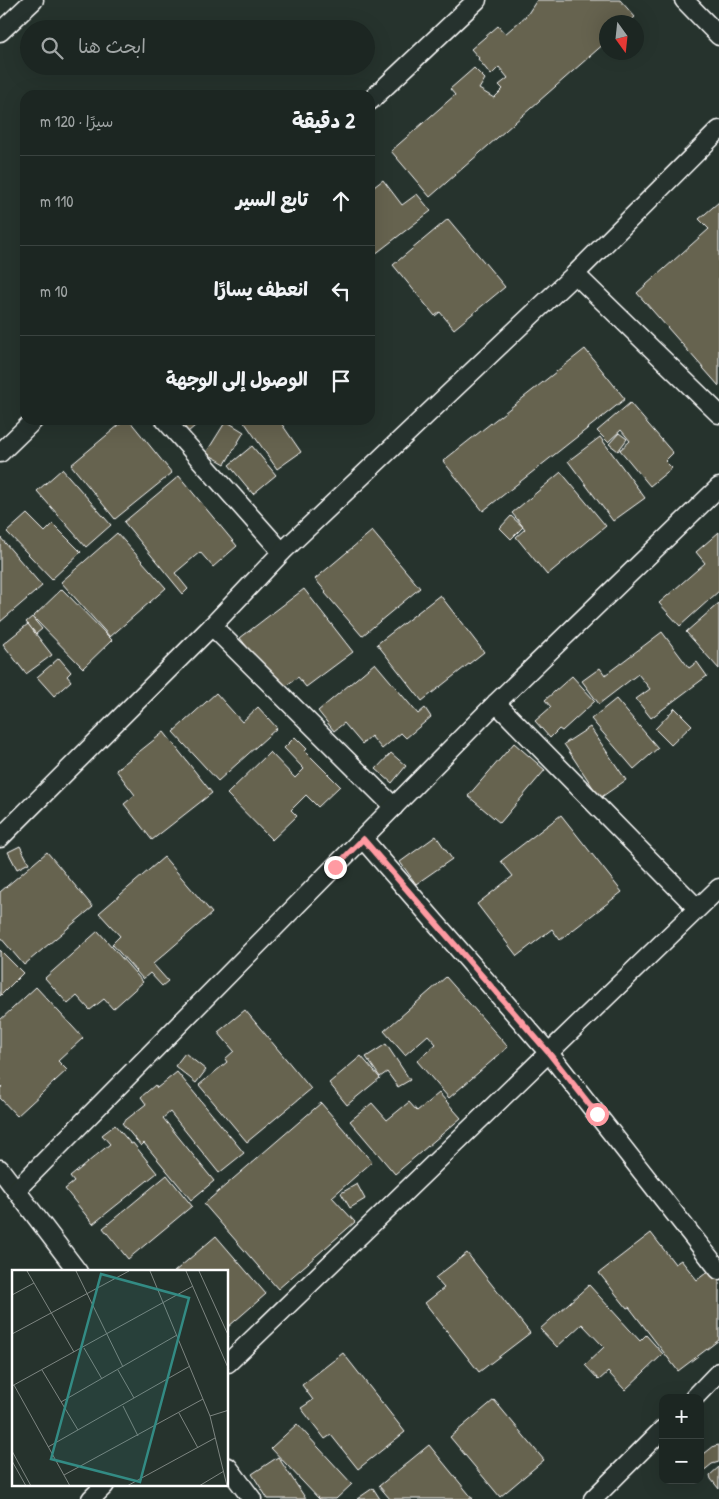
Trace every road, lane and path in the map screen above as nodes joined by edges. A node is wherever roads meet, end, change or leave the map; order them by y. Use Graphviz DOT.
graph roads {
  1 [pos="34,0"];
  2 [pos="477,0"];
  3 [pos="684,0"];
  4 [pos="0,32"];
  5 [pos="719,36"];
  6 [pos="375,96"];
  7 [pos="719,130"];
  8 [pos="575,274"];
  9 [pos="719,414"];
  10 [pos="29,425"];
  11 [pos="169,425"];
  12 [pos="0,453"];
  13 [pos="719,487"];
  14 [pos="282,552"];
  15 [pos="212,626"];
  16 [pos="496,703"];
  17 [pos="394,807"];
  18 [pos="0,838"];
  19 [pos="363,839"];
  20 [pos="719,888"];
  21 [pos="697,908"];
  22 [pos="548,1052"];
  23 [pos="0,1169"];
  24 [pos="16,1190"];
  25 [pos="76,1270"];
  26 [pos="719,1270"];
  27 [pos="229,1362"];
  28 [pos="719,1372"];
  29 [pos="698,1394"];
  30 [pos="659,1433"];
  31 [pos="229,1468"];
  32 [pos="104,1486"];
  33 [pos="91,1499"];
  34 [pos="252,1499"];
  35 [pos="593,1499"];
  1 -- 4 [label="street"];
  2 -- 6 [label="street"];
  3 -- 5 [label="street"];
  7 -- 8 [label="street"];
  8 -- 9 [label="street"];
  8 -- 14 [label="street"];
  10 -- 12 [label="street"];
  11 -- 14 [label="street"];
  13 -- 16 [label="street"];
  14 -- 15 [label="street"];
  15 -- 17 [label="street"];
  15 -- 18 [label="street"];
  16 -- 17 [label="street"];
  16 -- 21 [label="street"];
  17 -- 19 [label="street"];
  19 -- 22 [label="street"];
  19 -- 24 [label="street"];
  20 -- 21 [label="street"];
  21 -- 22 [label="street"];
  22 -- 26 [label="street"];
  22 -- 27 [label="street"];
  23 -- 24 [label="street"];
  24 -- 25 [label="street"];
  28 -- 29 [label="street"];
  30 -- 35 [label="street"];
  31 -- 34 [label="street"];
  32 -- 33 [label="street"];
}
